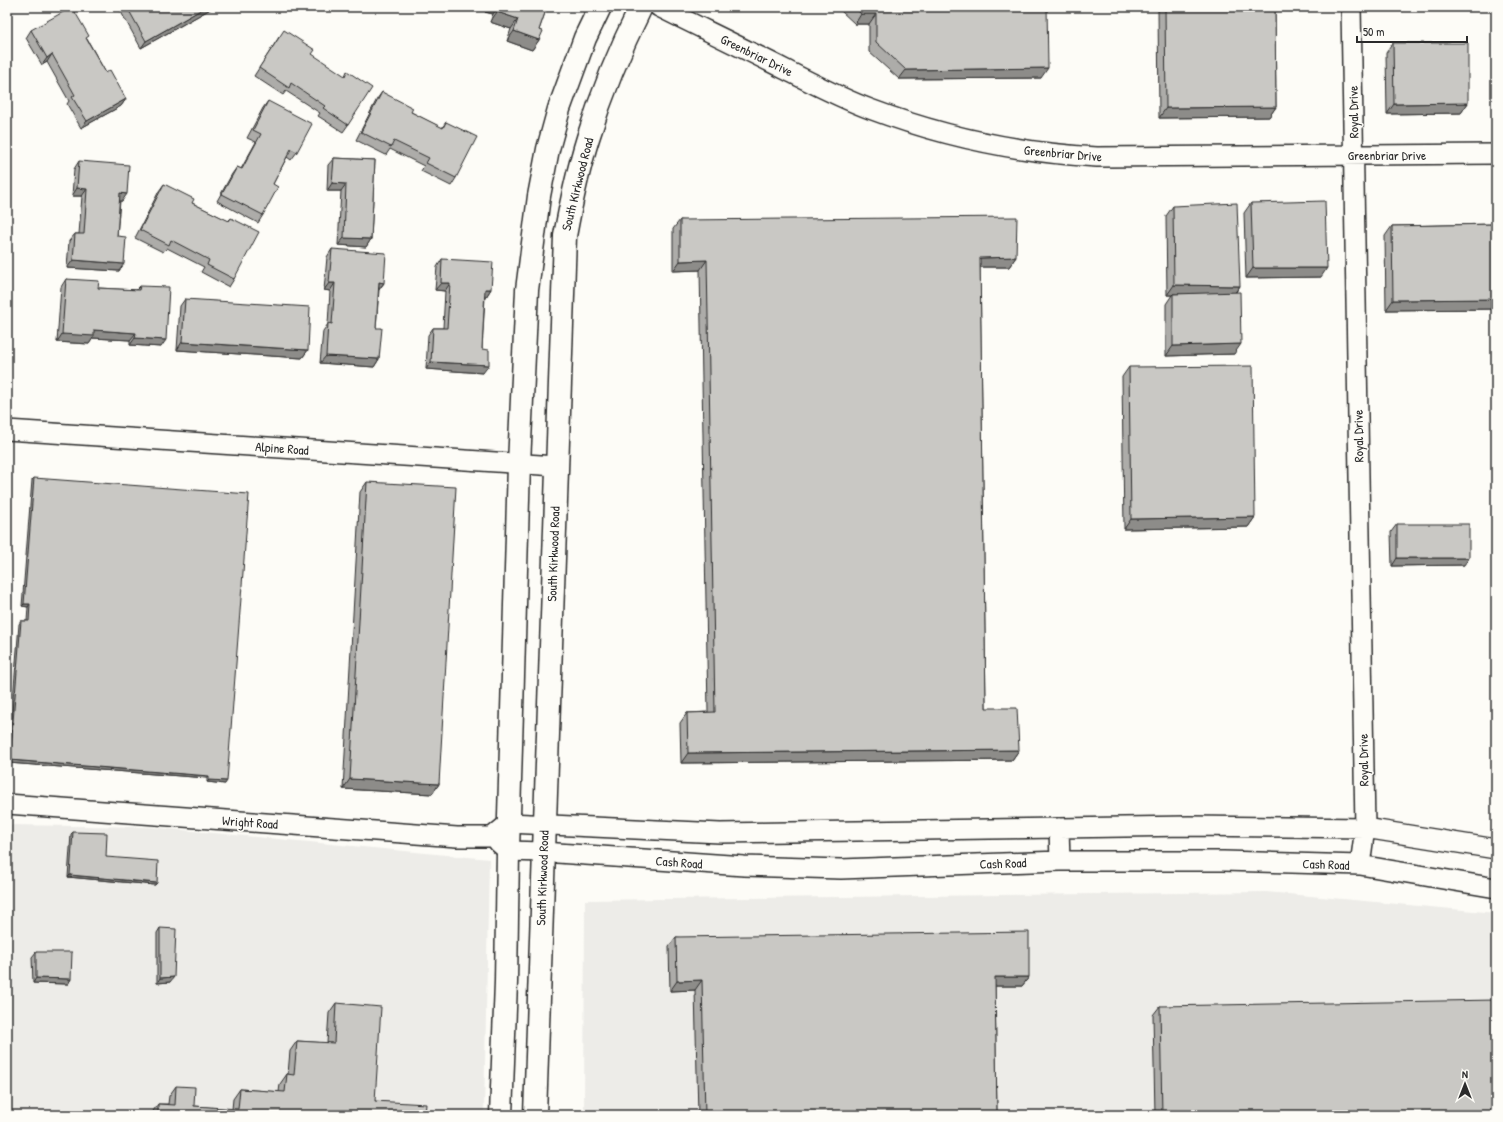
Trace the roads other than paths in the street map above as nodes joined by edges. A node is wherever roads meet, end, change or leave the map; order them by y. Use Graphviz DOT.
graph roads {
  1 [pos="600,7"];
  2 [pos="641,7"];
  3 [pos="659,7"];
  4 [pos="1351,7"];
  5 [pos="1496,154"];
  6 [pos="1353,156"];
  7 [pos="534,232"];
  8 [pos="565,236"];
  9 [pos="7,430"];
  10 [pos="519,464"];
  11 [pos="556,466"];
  12 [pos="7,804"];
  13 [pos="544,824"];
  14 [pos="1059,828"];
  15 [pos="1365,828"];
  16 [pos="503,837"];
  17 [pos="1496,849"];
  18 [pos="543,852"];
  19 [pos="1060,861"];
  20 [pos="1360,865"];
  21 [pos="1496,888"];
  22 [pos="501,1109"];
  23 [pos="535,1110"];
  1 -- 7 [label="main road"];
  2 -- 8 [label="main road, South Kirkwood Road"];
  3 -- 6 [label="street, Greenbriar Drive"];
  4 -- 6 [label="street, Royal Drive"];
  5 -- 6 [label="street, Greenbriar Drive"];
  6 -- 15 [label="street, Royal Drive"];
  7 -- 8 [label="main road"];
  7 -- 10 [label="main road"];
  8 -- 11 [label="main road, South Kirkwood Road"];
  9 -- 10 [label="street, Alpine Road"];
  10 -- 11 [label="street, Alpine Road"];
  10 -- 16 [label="main road"];
  11 -- 13 [label="main road, South Kirkwood Road"];
  12 -- 16 [label="street, Wright Road"];
  13 -- 14 [label="street"];
  13 -- 16 [label="street, Wright Road"];
  13 -- 18 [label="main road, South Kirkwood Road"];
  14 -- 15 [label="street"];
  14 -- 19 [label="street"];
  15 -- 17 [label="street"];
  15 -- 20 [label="street, Royal Drive"];
  16 -- 18 [label="street, Cash Road"];
  16 -- 22 [label="main road"];
  18 -- 19 [label="street, Cash Road"];
  18 -- 23 [label="main road, South Kirkwood Road"];
  19 -- 20 [label="street, Cash Road"];
  20 -- 21 [label="street, Cash Road"];
  22 -- 23 [label="main road"];
}
